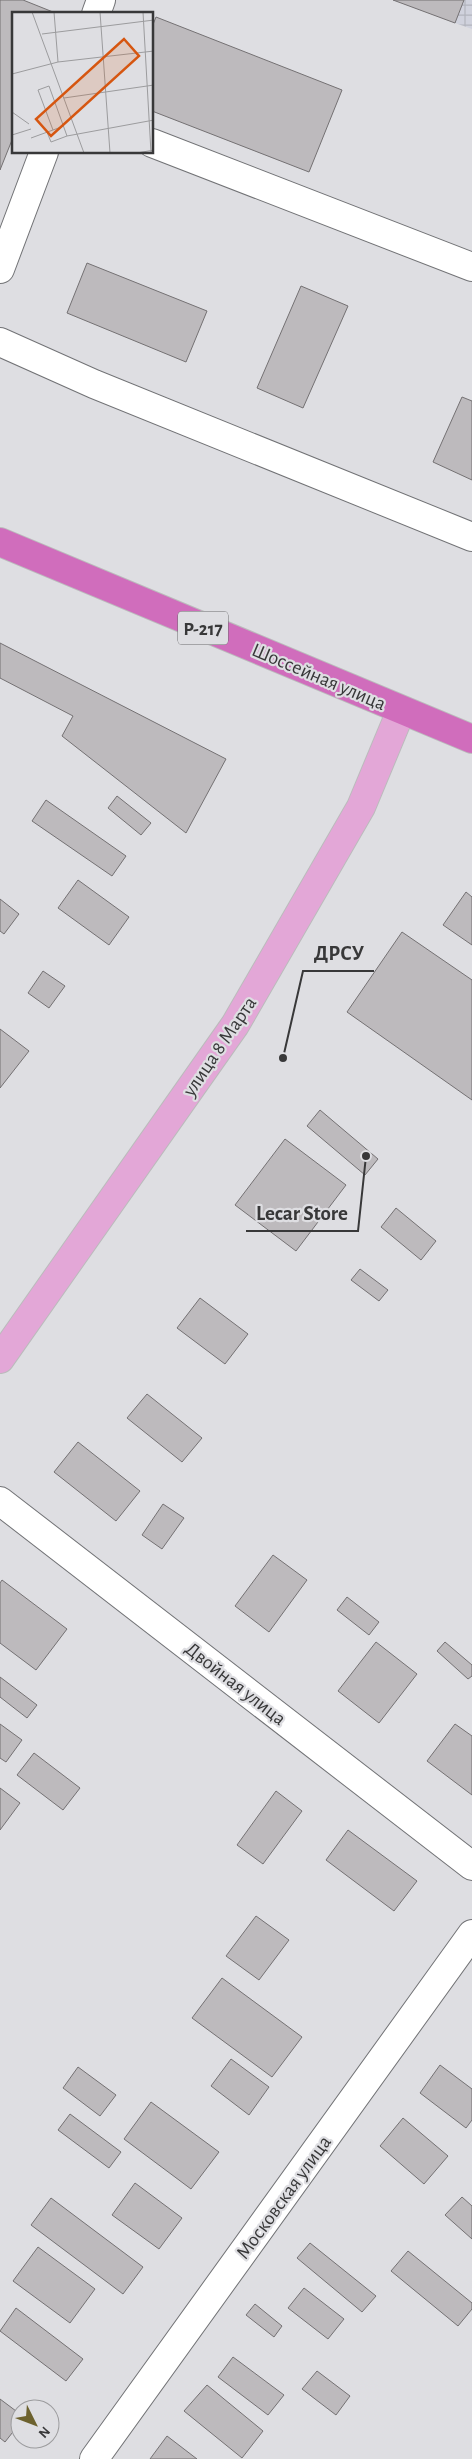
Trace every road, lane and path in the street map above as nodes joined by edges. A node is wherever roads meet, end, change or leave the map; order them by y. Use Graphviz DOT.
graph roads {
  1 [pos="101,0"];
  2 [pos="97,12"];
  3 [pos="154,144"];
  4 [pos="43,154"];
  5 [pos="472,267"];
  6 [pos="0,269"];
  7 [pos="0,342"];
  8 [pos="472,537"];
  9 [pos="0,542"];
  10 [pos="401,711"];
  11 [pos="472,739"];
  12 [pos="0,1360"];
  13 [pos="0,1501"];
  14 [pos="472,1866"];
  15 [pos="472,1934"];
  16 [pos="94,2459"];
  1 -- 2 [label="street"];
  3 -- 5 [label="street"];
  4 -- 6 [label="street"];
  7 -- 8 [label="street"];
  9 -- 10 [label="highway, Шоссейная улица / Р-217"];
  10 -- 11 [label="highway, Шоссейная улица / Р-217"];
  10 -- 12 [label="main road, улица 8 Марта"];
  13 -- 14 [label="street, Двойная улица"];
  15 -- 16 [label="street, Московская улица"];
}
